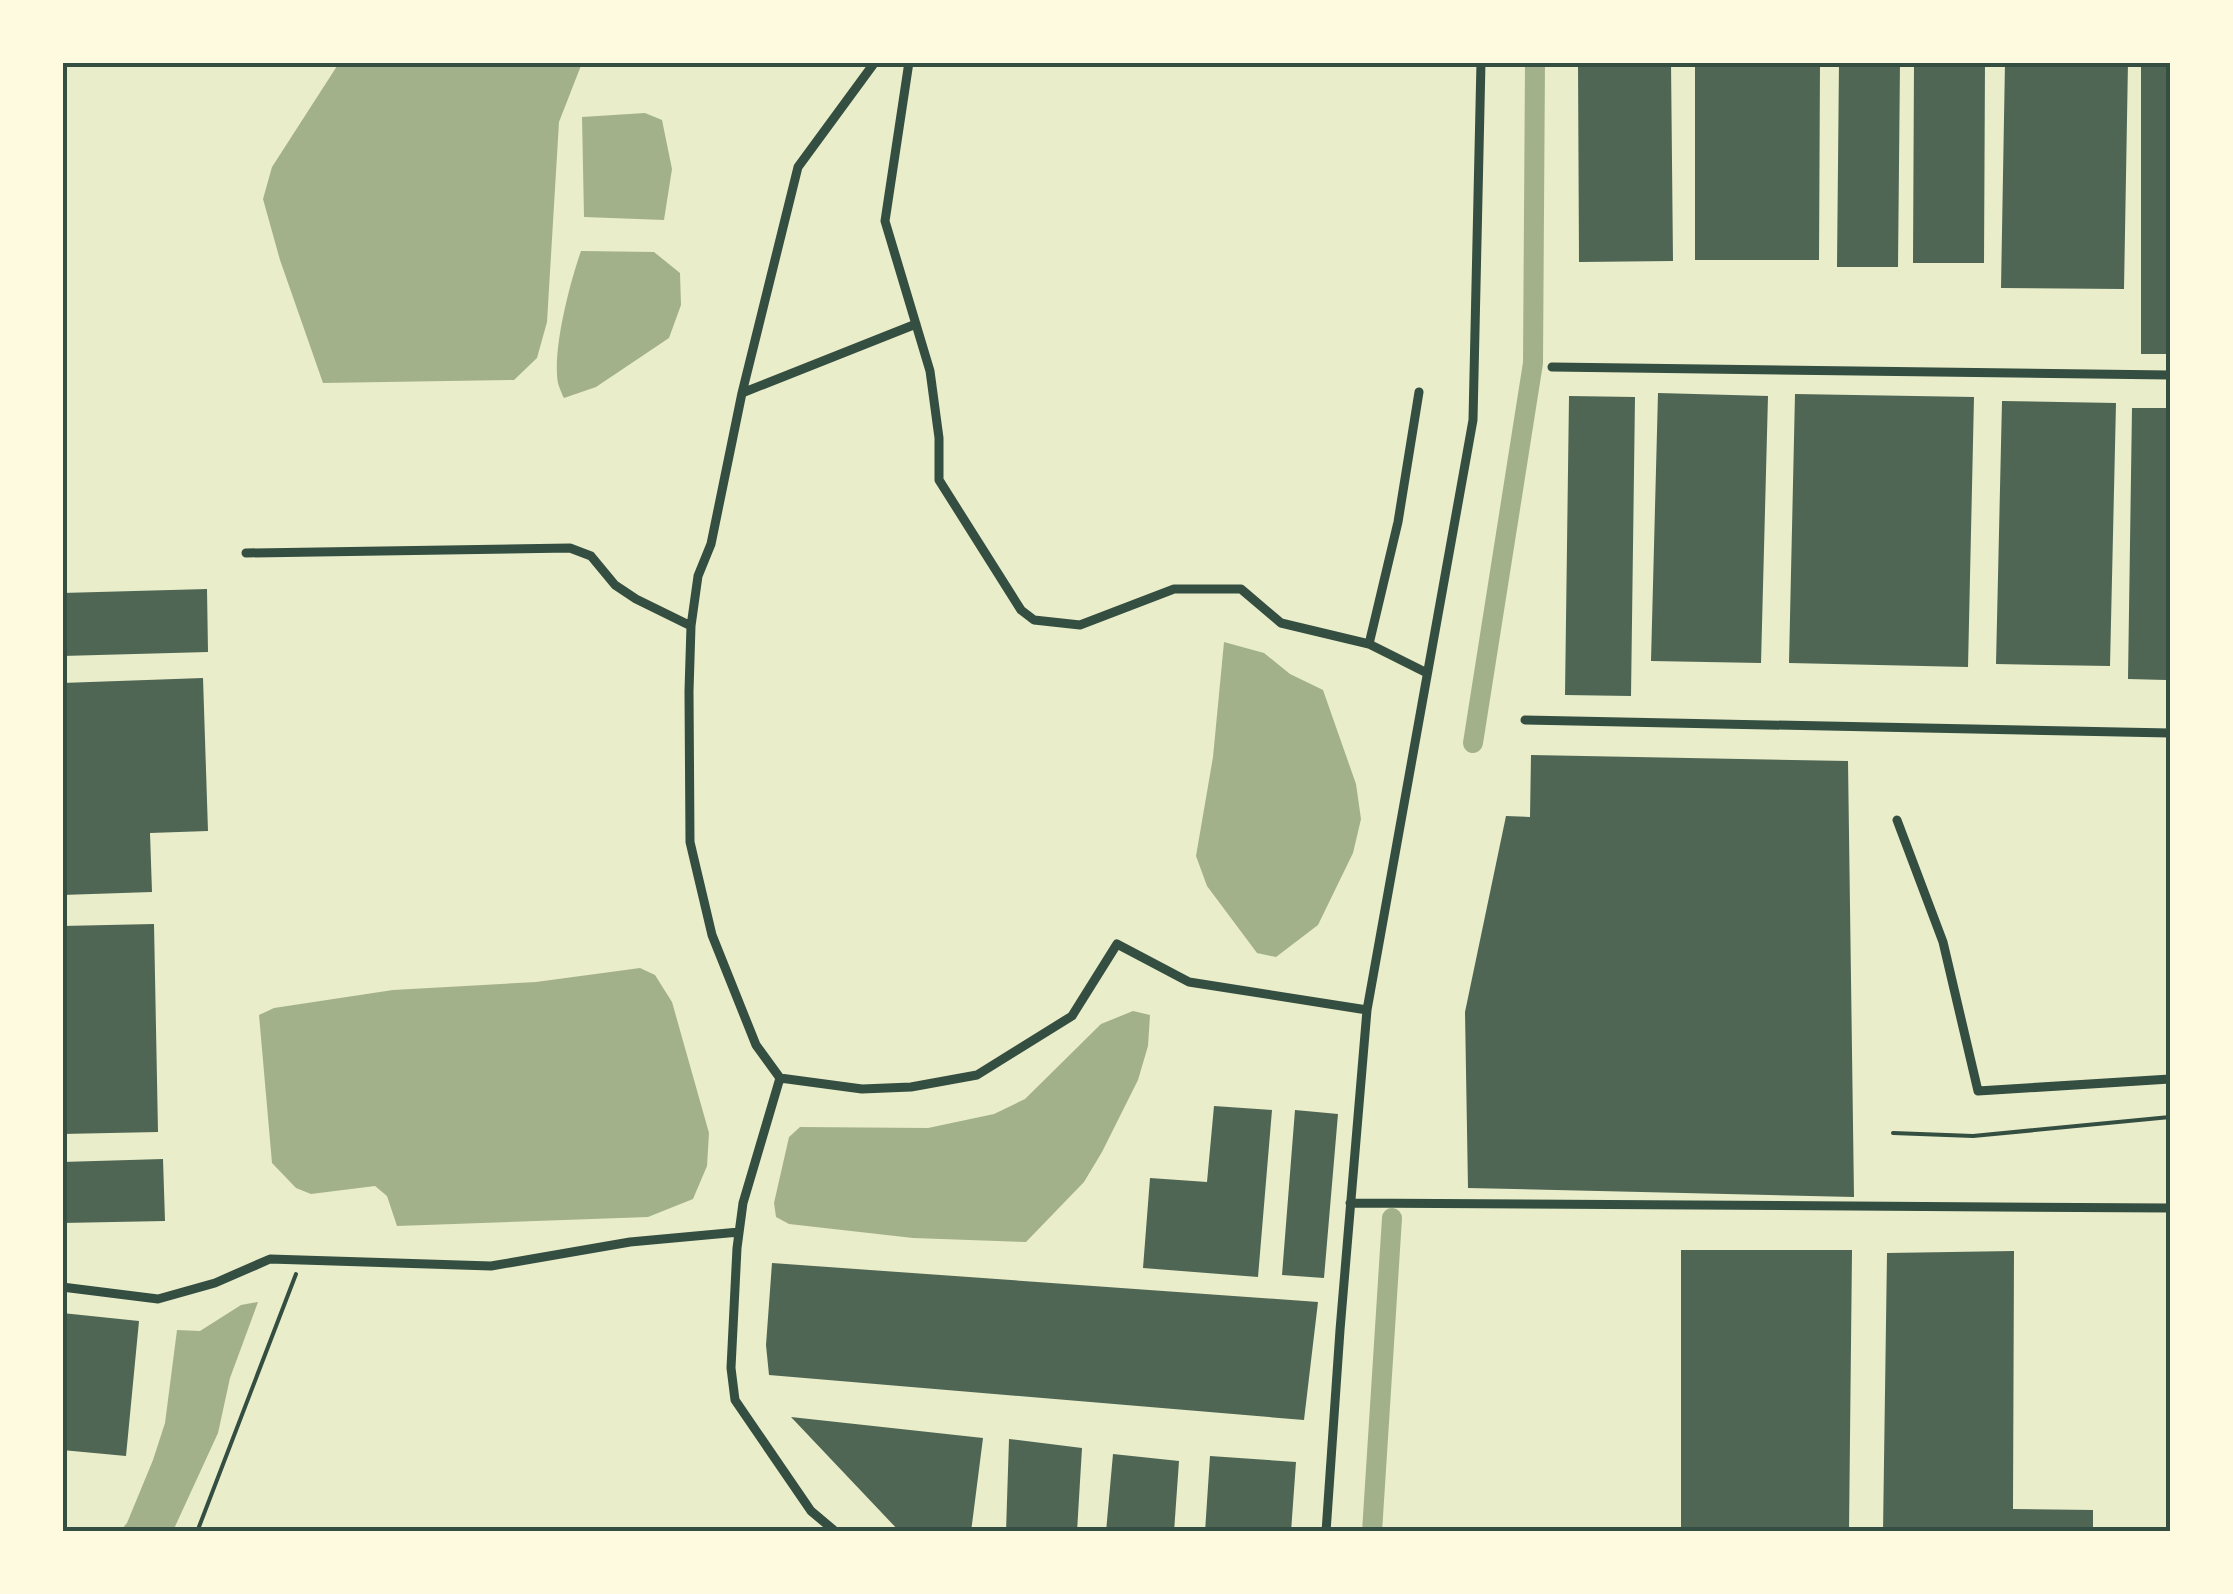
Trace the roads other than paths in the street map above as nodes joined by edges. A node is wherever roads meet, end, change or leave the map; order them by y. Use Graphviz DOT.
graph roads {
  1 [pos="875,62"];
  2 [pos="909,62"];
  3 [pos="1482,62"];
  4 [pos="916,324"];
  5 [pos="1552,367"];
  6 [pos="2170,375"];
  7 [pos="1419,392"];
  8 [pos="742,393"];
  9 [pos="246,552"];
  10 [pos="691,626"];
  11 [pos="1369,644"];
  12 [pos="1427,673"];
  13 [pos="1525,720"];
  14 [pos="2170,733"];
  15 [pos="1897,820"];
  16 [pos="1366,1010"];
  17 [pos="780,1078"];
  18 [pos="2170,1079"];
  19 [pos="2170,1118"];
  20 [pos="1893,1133"];
  21 [pos="1350,1203"];
  22 [pos="2170,1208"];
  23 [pos="739,1232"];
  24 [pos="62,1287"];
  25 [pos="836,1532"];
  26 [pos="1326,1532"];
  1 -- 8 [label="street"];
  2 -- 4 [label="street"];
  3 -- 12 [label="street"];
  4 -- 8 [label="street"];
  4 -- 11 [label="street"];
  5 -- 6 [label="street"];
  7 -- 11 [label="street"];
  8 -- 10 [label="street"];
  9 -- 10 [label="street"];
  10 -- 17 [label="street"];
  11 -- 12 [label="street"];
  12 -- 16 [label="street"];
  13 -- 14 [label="street"];
  15 -- 18 [label="street"];
  16 -- 17 [label="street"];
  16 -- 21 [label="street"];
  17 -- 23 [label="street"];
  19 -- 20 [label="lane"];
  21 -- 22 [label="street"];
  21 -- 26 [label="street"];
  23 -- 24 [label="street"];
  23 -- 25 [label="street"];
}
